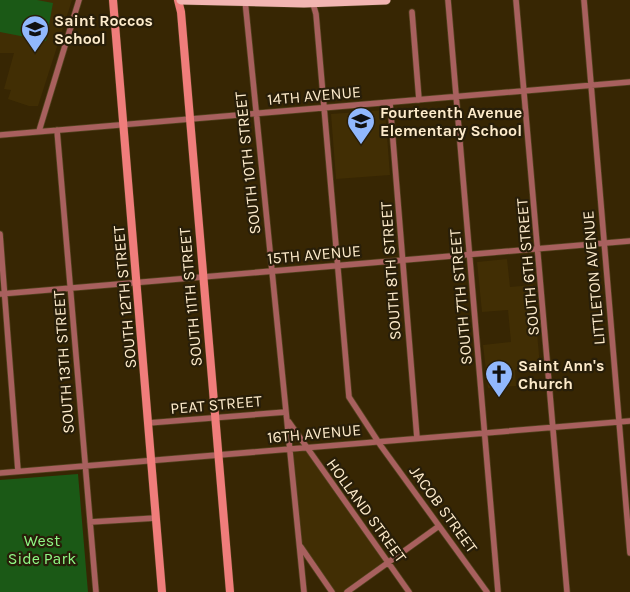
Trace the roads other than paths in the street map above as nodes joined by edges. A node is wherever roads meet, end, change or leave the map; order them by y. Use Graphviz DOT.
graph roads {
  1 [pos="79,0"];
  2 [pos="112,0"];
  3 [pos="179,0"];
  4 [pos="380,0"];
  5 [pos="386,0"];
  6 [pos="448,0"];
  7 [pos="516,0"];
  8 [pos="584,0"];
  9 [pos="245,1"];
  10 [pos="313,1"];
  11 [pos="412,12"];
  12 [pos="630,82"];
  13 [pos="592,86"];
  14 [pos="525,91"];
  15 [pos="457,97"];
  16 [pos="419,100"];
  17 [pos="390,103"];
  18 [pos="324,108"];
  19 [pos="256,114"];
  20 [pos="190,119"];
  21 [pos="124,124"];
  22 [pos="57,130"];
  23 [pos="39,131"];
  24 [pos="0,135"];
  25 [pos="0,234"];
  26 [pos="630,241"];
  27 [pos="604,243"];
  28 [pos="539,249"];
  29 [pos="470,254"];
  30 [pos="403,260"];
  31 [pos="337,266"];
  32 [pos="272,271"];
  33 [pos="202,277"];
  34 [pos="137,282"];
  35 [pos="71,288"];
  36 [pos="3,293"];
  37 [pos="286,412"];
  38 [pos="214,418"];
  39 [pos="287,420"];
  40 [pos="630,421"];
  41 [pos="618,422"];
  42 [pos="148,423"];
  43 [pos="554,427"];
  44 [pos="485,432"];
  45 [pos="417,438"];
  46 [pos="378,441"];
  47 [pos="305,447"];
  48 [pos="290,448"];
  49 [pos="218,454"];
  50 [pos="151,460"];
  51 [pos="84,465"];
  52 [pos="18,471"];
  53 [pos="0,473"];
  54 [pos="156,518"];
  55 [pos="90,522"];
  56 [pos="439,526"];
  57 [pos="299,545"];
  58 [pos="630,553"];
  59 [pos="388,563"];
  60 [pos="96,592"];
  61 [pos="162,592"];
  62 [pos="230,592"];
  63 [pos="304,592"];
  64 [pos="332,592"];
  65 [pos="347,592"];
  66 [pos="409,592"];
  67 [pos="487,592"];
  68 [pos="498,592"];
  69 [pos="567,592"];
  1 -- 23 [label="street"];
  2 -- 21 [label="street, SOUTH 12TH STREET"];
  3 -- 9 [label="main road"];
  3 -- 20 [label="street, SOUTH 11TH STREET"];
  4 -- 5 [label="main road"];
  4 -- 10 [label="main road"];
  6 -- 15 [label="street, SOUTH 7TH STREET"];
  7 -- 14 [label="street, SOUTH 6TH STREET"];
  8 -- 13 [label="street, LITTLETON AVENUE"];
  9 -- 10 [label="main road"];
  9 -- 19 [label="street, SOUTH 10TH STREET"];
  10 -- 18 [label="street, JACOB STREET"];
  11 -- 16 [label="street"];
  12 -- 13 [label="street, 14TH AVENUE"];
  13 -- 14 [label="street, 14TH AVENUE"];
  13 -- 27 [label="street, LITTLETON AVENUE"];
  14 -- 15 [label="street, 14TH AVENUE"];
  14 -- 28 [label="street, SOUTH 6TH STREET"];
  15 -- 16 [label="street, 14TH AVENUE"];
  15 -- 29 [label="street, SOUTH 7TH STREET"];
  16 -- 17 [label="street, 14TH AVENUE"];
  17 -- 18 [label="street, 14TH AVENUE"];
  17 -- 30 [label="street, SOUTH 8TH STREET"];
  18 -- 19 [label="street, 14TH AVENUE"];
  18 -- 31 [label="street, JACOB STREET"];
  19 -- 20 [label="street, 14TH AVENUE"];
  19 -- 32 [label="street, SOUTH 10TH STREET"];
  20 -- 21 [label="street, 14TH AVENUE"];
  20 -- 33 [label="street, SOUTH 11TH STREET"];
  21 -- 22 [label="street, 14TH AVENUE"];
  21 -- 34 [label="street, SOUTH 12TH STREET"];
  22 -- 23 [label="street, 14TH AVENUE"];
  22 -- 35 [label="street, SOUTH 13TH STREET"];
  23 -- 24 [label="street, 14TH AVENUE"];
  25 -- 36 [label="street"];
  26 -- 27 [label="street, 15TH AVENUE"];
  27 -- 28 [label="street, 15TH AVENUE"];
  27 -- 41 [label="street, LITTLETON AVENUE"];
  28 -- 29 [label="street, 15TH AVENUE"];
  28 -- 43 [label="street, SOUTH 6TH STREET"];
  29 -- 30 [label="street, 15TH AVENUE"];
  29 -- 44 [label="street, SOUTH 7TH STREET"];
  30 -- 31 [label="street, 15TH AVENUE"];
  30 -- 45 [label="street, SOUTH 8TH STREET"];
  31 -- 32 [label="street, 15TH AVENUE"];
  31 -- 46 [label="street, JACOB STREET"];
  32 -- 33 [label="street, 15TH AVENUE"];
  32 -- 37 [label="street, SOUTH 10TH STREET"];
  33 -- 34 [label="street, 15TH AVENUE"];
  33 -- 38 [label="street, SOUTH 11TH STREET"];
  34 -- 35 [label="street, 15TH AVENUE"];
  34 -- 42 [label="street, SOUTH 12TH STREET"];
  35 -- 36 [label="street, 15TH AVENUE"];
  35 -- 51 [label="street, SOUTH 13TH STREET"];
  36 -- 52 [label="street"];
  37 -- 38 [label="street, PEAT STREET"];
  37 -- 39 [label="street, SOUTH 10TH STREET"];
  38 -- 42 [label="street, PEAT STREET"];
  38 -- 49 [label="street, SOUTH 11TH STREET"];
  39 -- 47 [label="street, HOLLAND STREET"];
  39 -- 48 [label="street, SOUTH 10TH STREET"];
  40 -- 41 [label="street, 16TH AVENUE"];
  41 -- 43 [label="street, 16TH AVENUE"];
  41 -- 58 [label="street, LITTLETON AVENUE"];
  42 -- 50 [label="street, SOUTH 12TH STREET"];
  43 -- 44 [label="street, 16TH AVENUE"];
  43 -- 69 [label="street, SOUTH 6TH STREET"];
  44 -- 45 [label="street, 16TH AVENUE"];
  44 -- 68 [label="street, SOUTH 7TH STREET"];
  45 -- 46 [label="street, 16TH AVENUE"];
  46 -- 47 [label="street, 16TH AVENUE"];
  46 -- 56 [label="street, JACOB STREET"];
  47 -- 48 [label="street, 16TH AVENUE"];
  47 -- 59 [label="street, HOLLAND STREET"];
  48 -- 49 [label="street, 16TH AVENUE"];
  48 -- 57 [label="street, SOUTH 10TH STREET"];
  49 -- 50 [label="street, 16TH AVENUE"];
  49 -- 62 [label="street, SOUTH 11TH STREET"];
  50 -- 51 [label="street, 16TH AVENUE"];
  50 -- 54 [label="street, SOUTH 12TH STREET"];
  51 -- 52 [label="street, 16TH AVENUE"];
  51 -- 55 [label="street, SOUTH 13TH STREET"];
  52 -- 53 [label="street, 16TH AVENUE"];
  54 -- 55 [label="street"];
  54 -- 61 [label="street, SOUTH 12TH STREET"];
  55 -- 60 [label="street, SOUTH 13TH STREET"];
  56 -- 59 [label="street"];
  56 -- 67 [label="street, JACOB STREET"];
  57 -- 63 [label="street, SOUTH 10TH STREET"];
  57 -- 64 [label="street"];
  59 -- 65 [label="street"];
  59 -- 66 [label="street, HOLLAND STREET"];
}
